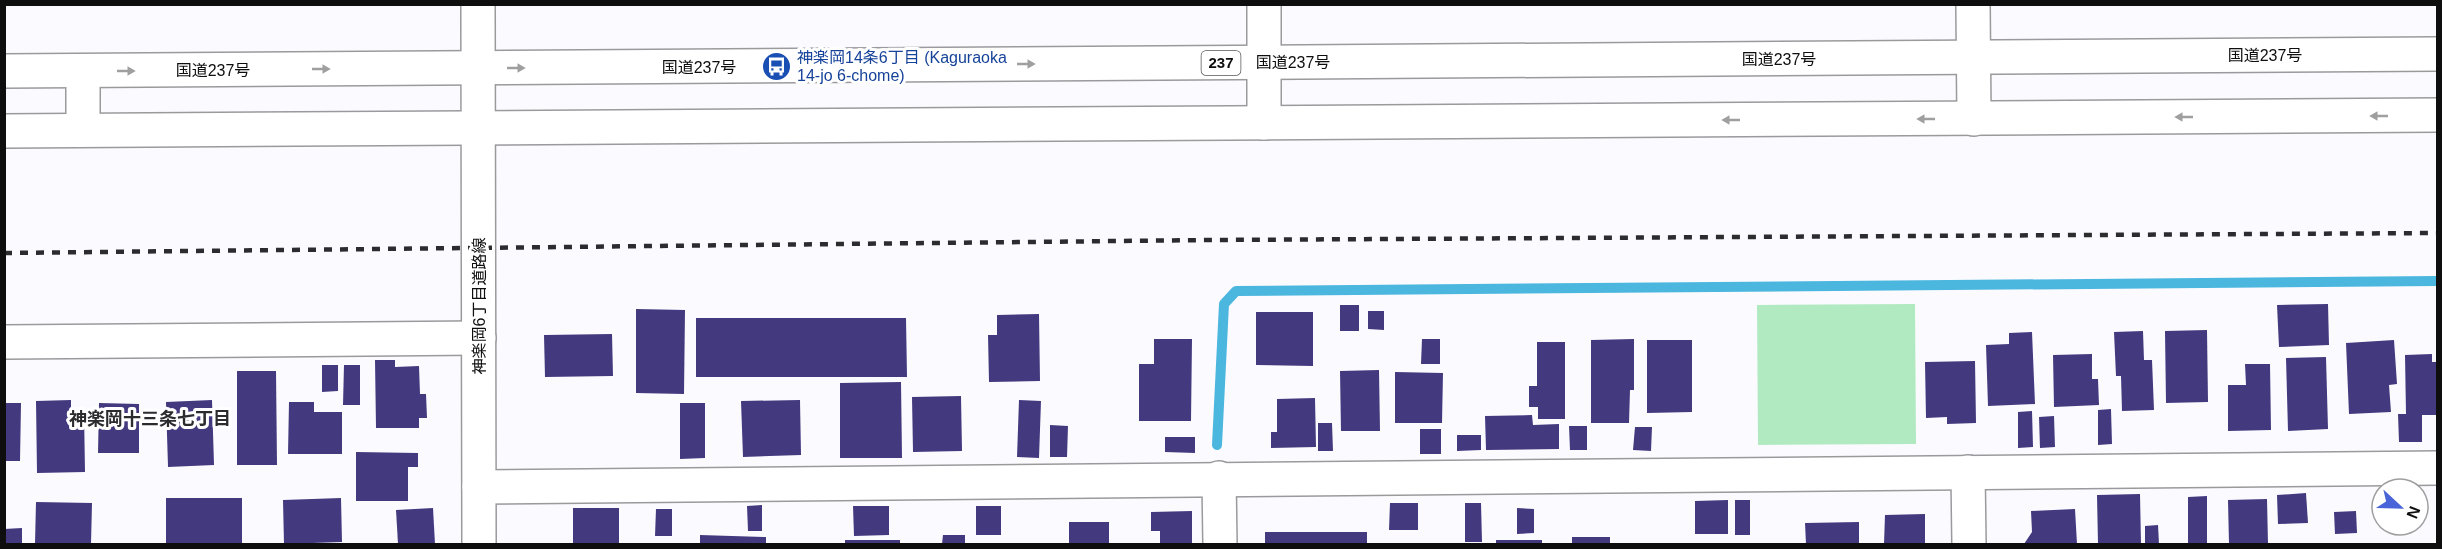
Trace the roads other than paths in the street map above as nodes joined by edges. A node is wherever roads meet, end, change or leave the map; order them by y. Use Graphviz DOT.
graph roads {
  1 [pos="478,4"];
  2 [pos="1264,4"];
  3 [pos="1973,4"];
  4 [pos="2438,54"];
  5 [pos="1974,57"];
  6 [pos="1264,62"];
  7 [pos="479,68"];
  8 [pos="4,71"];
  9 [pos="83,71"];
  10 [pos="2438,115"];
  11 [pos="1974,119"];
  12 [pos="1264,123"];
  13 [pos="479,128"];
  14 [pos="83,130"];
  15 [pos="4,131"];
  16 [pos="479,338"];
  17 [pos="4,342"];
  18 [pos="2438,468"];
  19 [pos="1968,472"];
  20 [pos="1219,478"];
  21 [pos="479,487"];
  22 [pos="479,544"];
  23 [pos="1220,544"];
  24 [pos="1969,544"];
  1 -- 7 [label="main road, 神楽岡6丁目道路線"];
  2 -- 6 [label="main road"];
  3 -- 5 [label="main road"];
  4 -- 5 [label="main road, 国道237号 / 237"];
  5 -- 6 [label="main road, 国道237号 / 237"];
  5 -- 11 [label="main road"];
  7 -- 6 [label="main road, 国道237号 / 237, one-way"];
  6 -- 12 [label="main road"];
  9 -- 7 [label="main road, 国道237号 / 237, one-way"];
  7 -- 13 [label="main road, 神楽岡6丁目道路線"];
  8 -- 9 [label="main road, 国道237号 / 237"];
  9 -- 14 [label="main road"];
  10 -- 11 [label="main road, one-way"];
  11 -- 12 [label="main road, one-way"];
  12 -- 13 [label="main road"];
  13 -- 14 [label="main road"];
  13 -- 16 [label="main road, 神楽岡6丁目道路線"];
  14 -- 15 [label="main road"];
  16 -- 17 [label="main road"];
  16 -- 21 [label="main road, 神楽岡6丁目道路線"];
  18 -- 19 [label="main road"];
  19 -- 20 [label="main road"];
  19 -- 24 [label="main road"];
  20 -- 21 [label="main road"];
  20 -- 23 [label="main road"];
  21 -- 22 [label="main road, 神楽岡6丁目道路線"];
}
